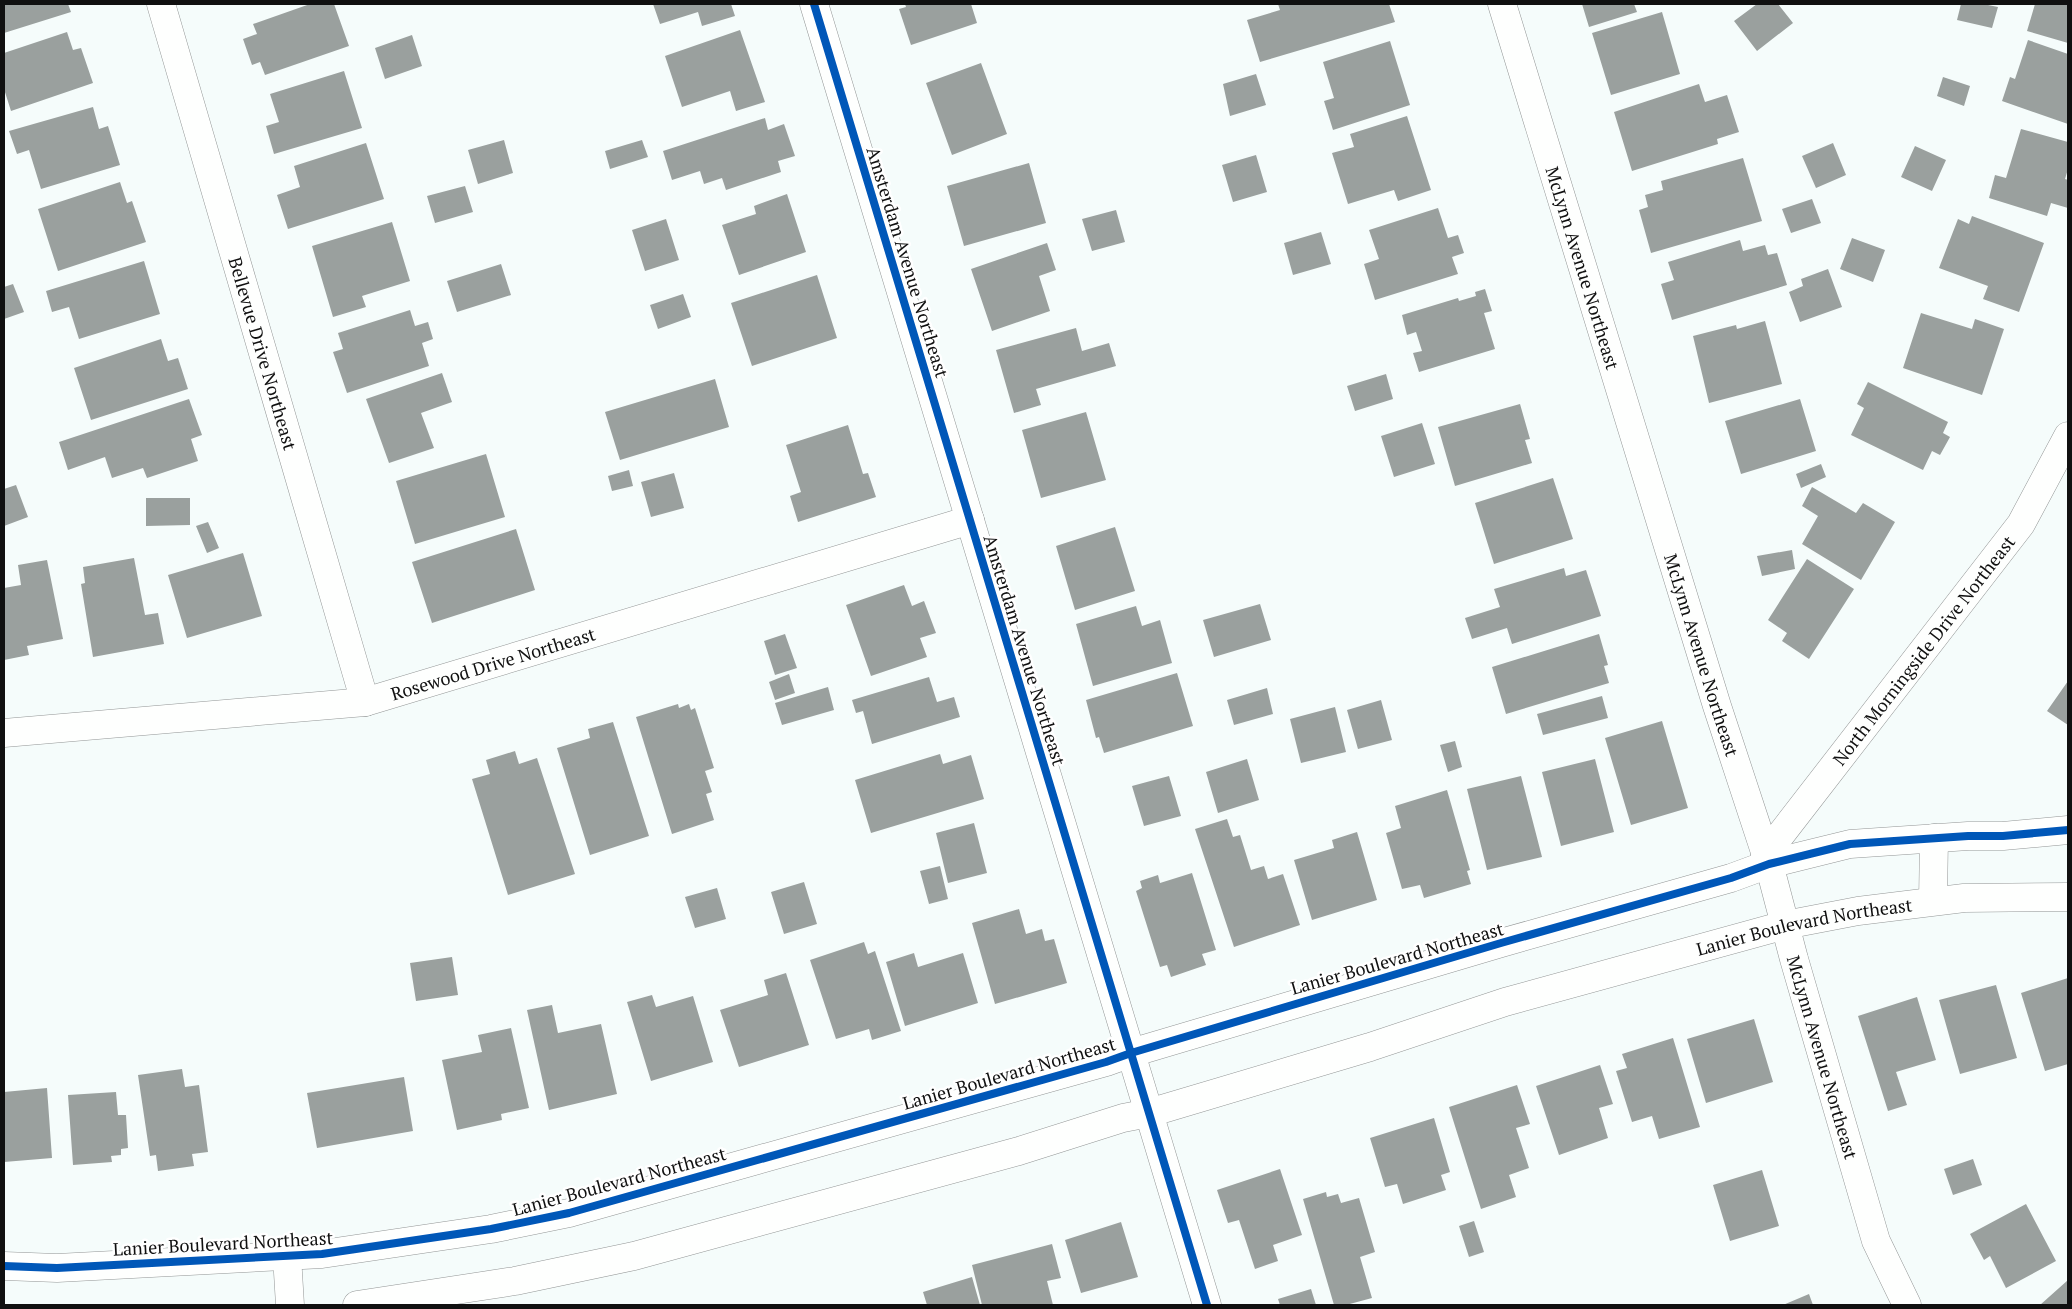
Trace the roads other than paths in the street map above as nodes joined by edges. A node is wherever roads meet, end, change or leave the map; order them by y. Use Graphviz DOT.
graph roads {
  1 [pos="161,4"];
  2 [pos="814,4"];
  3 [pos="1502,4"];
  4 [pos="2068,436"];
  5 [pos="970,520"];
  6 [pos="365,702"];
  7 [pos="4,733"];
  8 [pos="2068,830"];
  9 [pos="1934,838"];
  10 [pos="1767,859"];
  11 [pos="2068,897"];
  12 [pos="1933,902"];
  13 [pos="1785,925"];
  14 [pos="1131,1052"];
  15 [pos="1149,1113"];
  16 [pos="287,1256"];
  17 [pos="4,1266"];
  18 [pos="290,1305"];
  19 [pos="357,1305"];
  20 [pos="1207,1305"];
  21 [pos="1907,1305"];
  1 -- 6 [label="street, Bellevue Drive Northeast"];
  2 -- 5 [label="street, Amsterdam Avenue Northeast"];
  3 -- 10 [label="street, McLynn Avenue Northeast"];
  4 -- 10 [label="street, North Morningside Drive Northeast"];
  5 -- 6 [label="street, Rosewood Drive Northeast"];
  5 -- 14 [label="street, Amsterdam Avenue Northeast"];
  6 -- 7 [label="street, Rosewood Drive Northeast"];
  8 -- 9 [label="street, Lanier Boulevard Northeast"];
  9 -- 10 [label="street, Lanier Boulevard Northeast"];
  9 -- 12 [label="street"];
  10 -- 13 [label="street, McLynn Avenue Northeast"];
  10 -- 14 [label="street, Lanier Boulevard Northeast"];
  11 -- 12 [label="street, Lanier Boulevard Northeast"];
  12 -- 13 [label="street, Lanier Boulevard Northeast"];
  13 -- 15 [label="street, Lanier Boulevard Northeast"];
  13 -- 21 [label="street, McLynn Avenue Northeast"];
  14 -- 15 [label="street, Amsterdam Avenue Northeast"];
  14 -- 16 [label="street, Lanier Boulevard Northeast"];
  15 -- 19 [label="street, Lanier Boulevard Northeast"];
  15 -- 20 [label="street, Amsterdam Avenue Northeast"];
  16 -- 17 [label="street, Lanier Boulevard Northeast"];
  16 -- 18 [label="street"];
}
